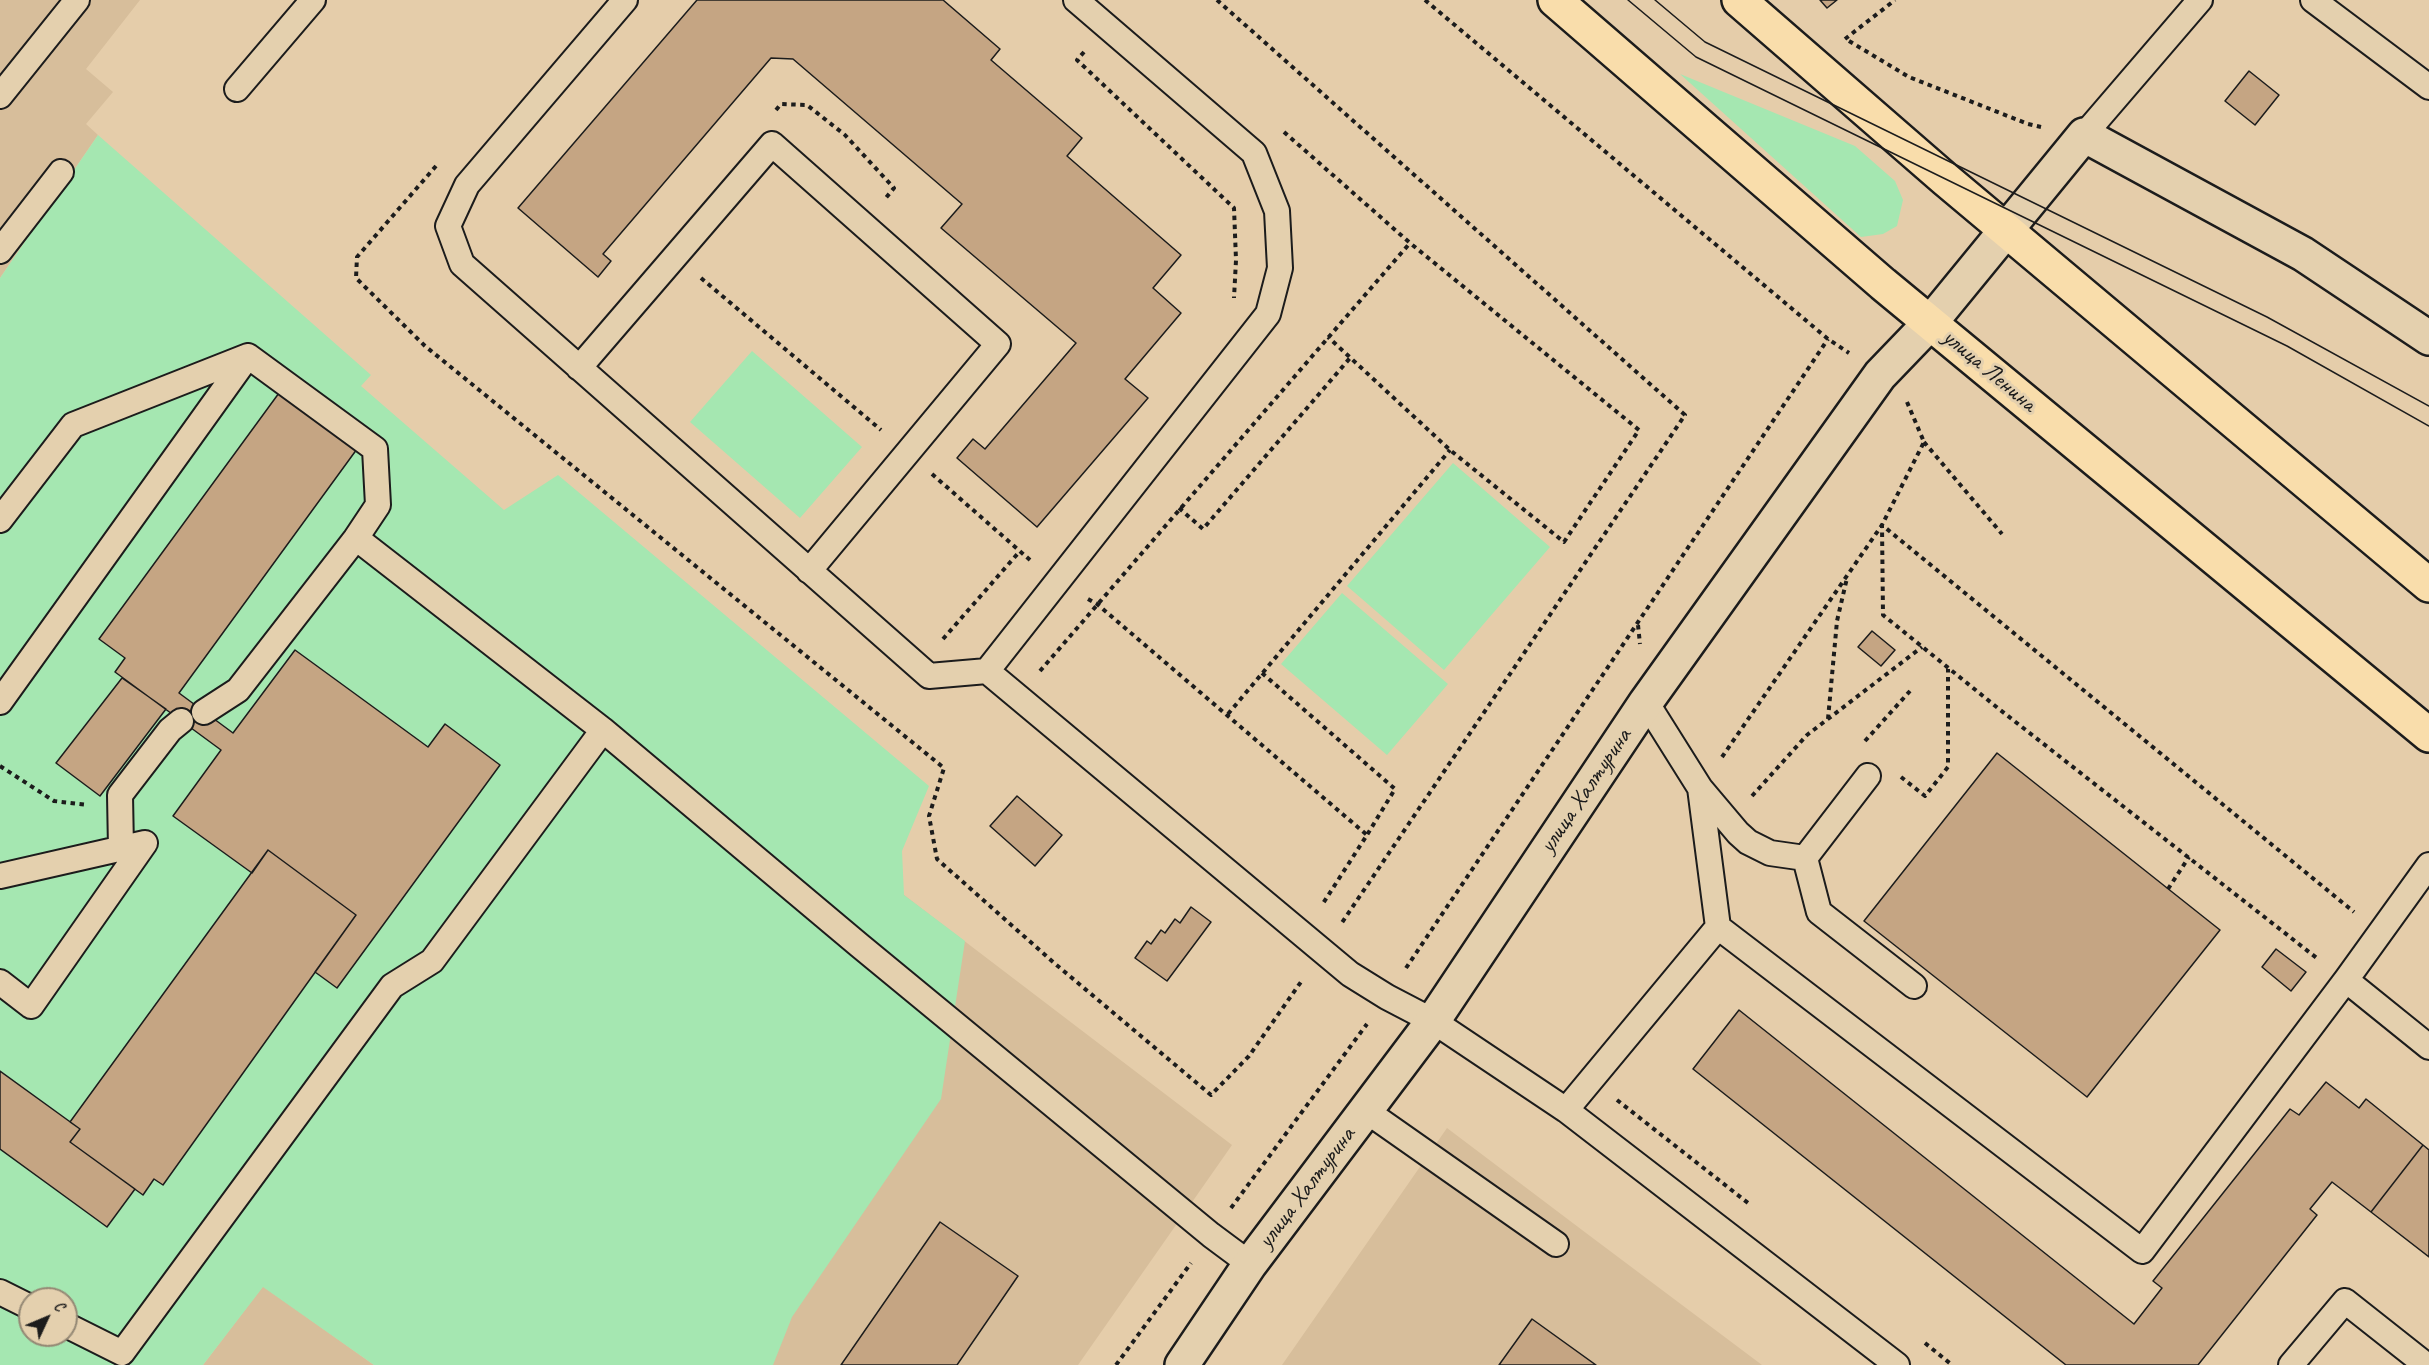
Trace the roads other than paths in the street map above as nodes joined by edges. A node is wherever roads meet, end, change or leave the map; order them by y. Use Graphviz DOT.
graph roads {
  1 [pos="76,0"];
  2 [pos="313,0"];
  3 [pos="626,0"];
  4 [pos="1076,0"];
  5 [pos="1555,0"];
  6 [pos="1739,0"];
  7 [pos="2200,0"];
  8 [pos="2313,0"];
  9 [pos="2429,87"];
  10 [pos="237,89"];
  11 [pos="0,96"];
  12 [pos="2084,135"];
  13 [pos="62,172"];
  14 [pos="2007,230"];
  15 [pos="0,251"];
  16 [pos="1930,322"];
  17 [pos="2429,338"];
  18 [pos="249,356"];
  19 [pos="579,368"];
  20 [pos="0,519"];
  21 [pos="357,538"];
  22 [pos="809,571"];
  23 [pos="2429,585"];
  24 [pos="987,670"];
  25 [pos="0,702"];
  26 [pos="1646,702"];
  27 [pos="204,712"];
  28 [pos="182,721"];
  29 [pos="603,730"];
  30 [pos="2429,735"];
  31 [pos="1868,776"];
  32 [pos="1700,788"];
  33 [pos="121,849"];
  34 [pos="1805,858"];
  35 [pos="2429,865"];
  36 [pos="0,876"];
  37 [pos="1718,927"];
  38 [pos="2346,980"];
  39 [pos="0,982"];
  40 [pos="1914,986"];
  41 [pos="1433,1021"];
  42 [pos="2429,1047"];
  43 [pos="1365,1110"];
  44 [pos="1566,1110"];
  45 [pos="1556,1244"];
  46 [pos="1250,1264"];
  47 [pos="0,1292"];
  48 [pos="18,1301"];
  49 [pos="78,1331"];
  50 [pos="1182,1365"];
  51 [pos="1897,1365"];
  52 [pos="2291,1365"];
  53 [pos="2426,1365"];
  1 -- 11 [label="lane"];
  2 -- 10 [label="lane"];
  3 -- 19 [label="lane"];
  4 -- 24 [label="lane"];
  5 -- 16 [label="main road, улица Ленина"];
  6 -- 14 [label="main road"];
  7 -- 12 [label="lane"];
  8 -- 9 [label="lane"];
  12 -- 14 [label="street, улица Халтурина"];
  12 -- 17 [label="street"];
  13 -- 15 [label="lane"];
  14 -- 16 [label="street, улица Халтурина"];
  14 -- 23 [label="main road"];
  16 -- 26 [label="street, улица Халтурина"];
  16 -- 30 [label="main road, улица Ленина"];
  18 -- 20 [label="lane"];
  18 -- 21 [label="lane"];
  18 -- 25 [label="lane"];
  19 -- 22 [label="lane"];
  19 -- 22 [label="lane"];
  21 -- 27 [label="lane"];
  21 -- 29 [label="lane"];
  22 -- 24 [label="lane"];
  24 -- 41 [label="lane"];
  26 -- 32 [label="lane"];
  26 -- 41 [label="street, улица Халтурина"];
  28 -- 33 [label="lane"];
  29 -- 46 [label="lane"];
  29 -- 49 [label="lane"];
  31 -- 34 [label="lane"];
  32 -- 34 [label="lane"];
  32 -- 37 [label="lane"];
  33 -- 36 [label="lane"];
  33 -- 39 [label="lane"];
  34 -- 40 [label="lane"];
  35 -- 38 [label="lane"];
  37 -- 38 [label="lane"];
  37 -- 44 [label="lane"];
  38 -- 42 [label="lane"];
  41 -- 43 [label="street, улица Халтурина"];
  41 -- 44 [label="lane"];
  43 -- 45 [label="lane"];
  43 -- 46 [label="street, улица Халтурина"];
  44 -- 51 [label="lane"];
  46 -- 50 [label="street, улица Халтурина"];
  47 -- 48 [label="lane"];
  52 -- 53 [label="lane"];
}
